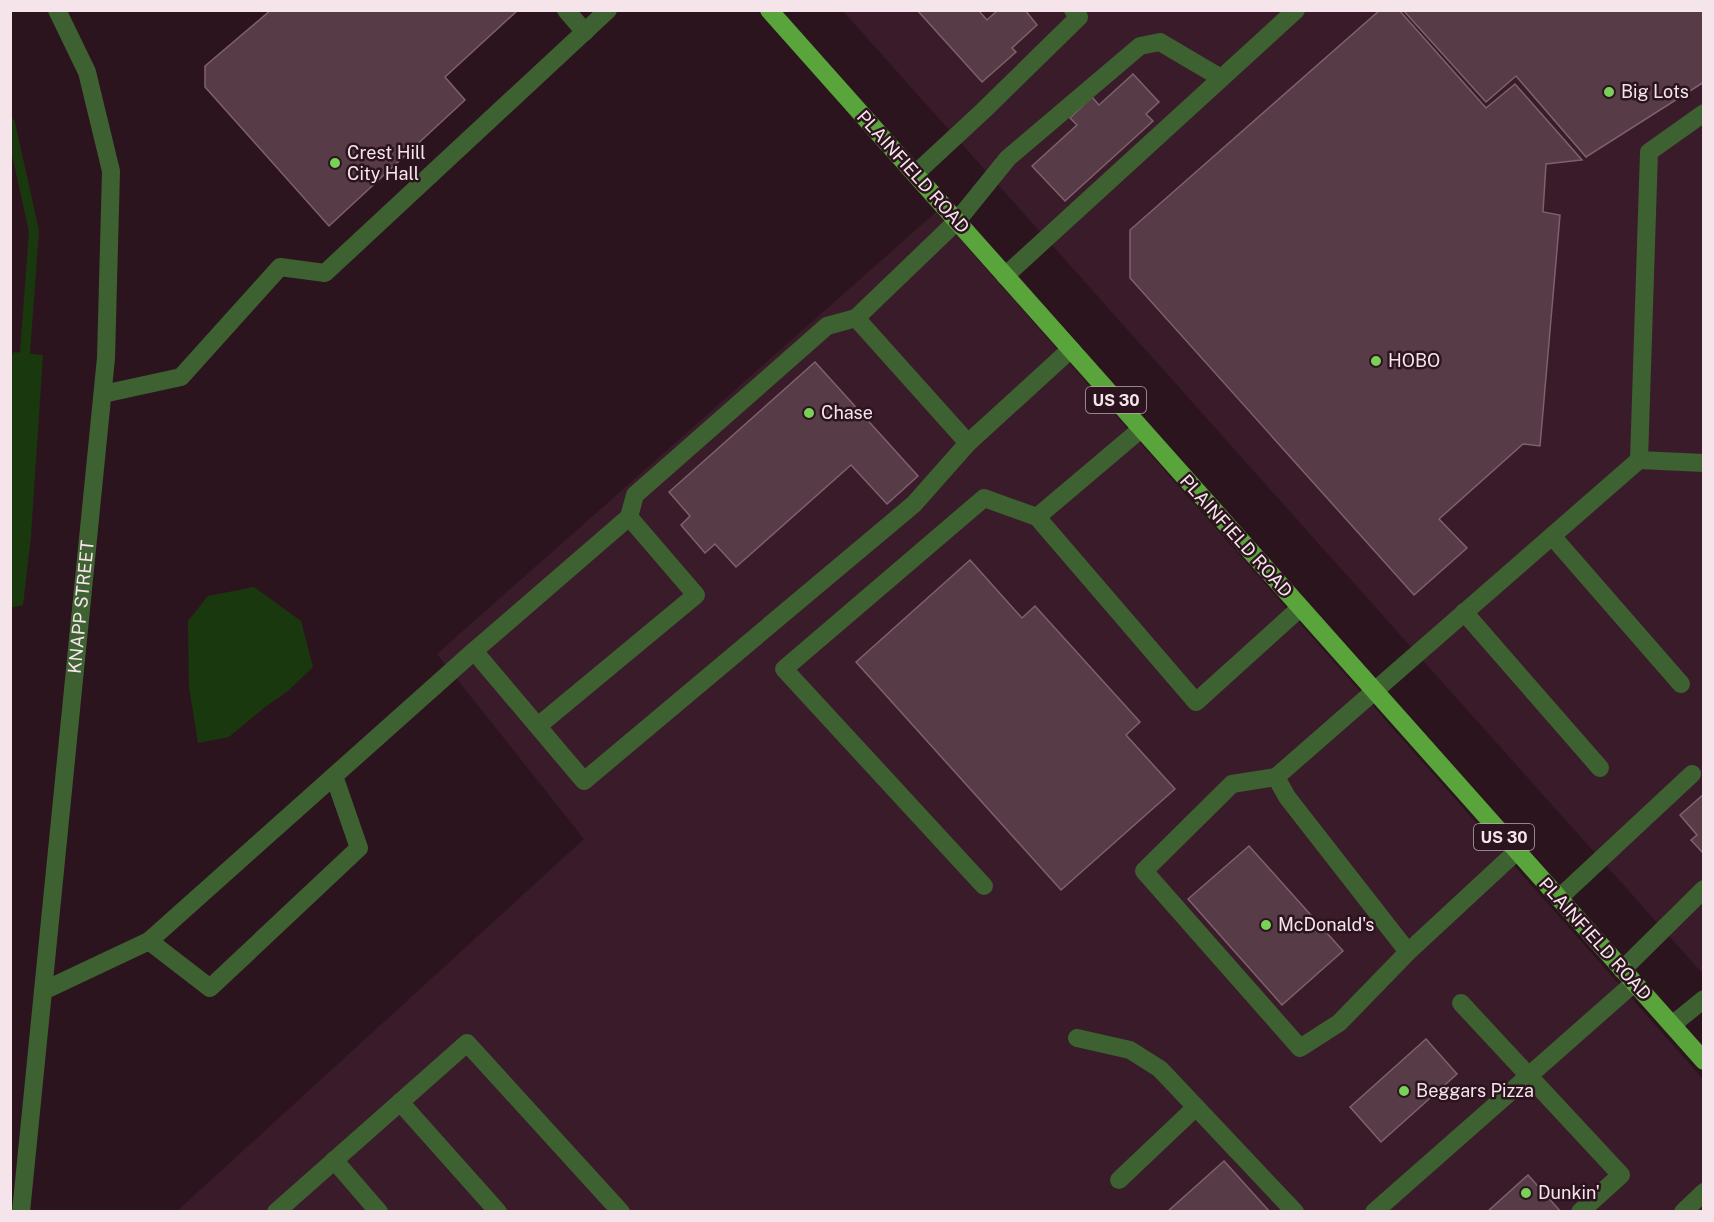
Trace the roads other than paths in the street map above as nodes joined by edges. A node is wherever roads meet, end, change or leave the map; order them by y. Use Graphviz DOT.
graph roads {
  1 [pos="57,10"];
  2 [pos="566,10"];
  3 [pos="608,10"];
  4 [pos="769,10"];
  5 [pos="1296,10"];
  6 [pos="1081,13"];
  7 [pos="585,32"];
  8 [pos="1221,78"];
  9 [pos="1704,113"];
  10 [pos="915,174"];
  11 [pos="957,221"];
  12 [pos="1005,276"];
  13 [pos="856,318"];
  14 [pos="1071,349"];
  15 [pos="103,394"];
  16 [pos="1142,429"];
  17 [pos="968,443"];
  18 [pos="1639,460"];
  19 [pos="1704,463"];
  20 [pos="629,517"];
  21 [pos="1037,517"];
  22 [pos="1552,536"];
  23 [pos="1300,608"];
  24 [pos="1464,612"];
  25 [pos="474,651"];
  26 [pos="1681,684"];
  27 [pos="1374,690"];
  28 [pos="538,726"];
  29 [pos="1600,768"];
  30 [pos="1692,774"];
  31 [pos="334,776"];
  32 [pos="1276,777"];
  33 [pos="1517,851"];
  34 [pos="984,886"];
  35 [pos="1704,889"];
  36 [pos="1558,898"];
  37 [pos="149,941"];
  38 [pos="1408,952"];
  39 [pos="1628,977"];
  40 [pos="43,991"];
  41 [pos="1704,999"];
  42 [pos="1461,1004"];
  43 [pos="1672,1025"];
  44 [pos="1077,1038"];
  45 [pos="1704,1061"];
  46 [pos="1530,1075"];
  47 [pos="400,1102"];
  48 [pos="1196,1107"];
  49 [pos="334,1160"];
  50 [pos="1119,1180"];
  51 [pos="1704,1192"];
  52 [pos="21,1212"];
  53 [pos="276,1212"];
  54 [pos="379,1212"];
  55 [pos="498,1212"];
  56 [pos="621,1212"];
  57 [pos="1295,1212"];
  58 [pos="1374,1212"];
  59 [pos="1580,1212"];
  60 [pos="1683,1212"];
  1 -- 15 [label="street, KNAPP STREET"];
  2 -- 7 [label="street"];
  3 -- 7 [label="street"];
  4 -- 10 [label="main road, PLAINFIELD ROAD / US 30"];
  5 -- 8 [label="street"];
  6 -- 10 [label="street"];
  7 -- 15 [label="street"];
  8 -- 11 [label="street"];
  8 -- 12 [label="street"];
  9 -- 18 [label="street"];
  10 -- 11 [label="main road, PLAINFIELD ROAD / US 30"];
  11 -- 12 [label="main road, PLAINFIELD ROAD / US 30"];
  11 -- 13 [label="street"];
  12 -- 14 [label="main road, PLAINFIELD ROAD / US 30"];
  13 -- 17 [label="street"];
  13 -- 20 [label="street"];
  14 -- 16 [label="main road, PLAINFIELD ROAD / US 30"];
  14 -- 17 [label="street"];
  15 -- 40 [label="street, KNAPP STREET"];
  16 -- 21 [label="street"];
  16 -- 23 [label="main road, PLAINFIELD ROAD / US 30"];
  17 -- 28 [label="street"];
  18 -- 19 [label="street"];
  18 -- 22 [label="street"];
  20 -- 25 [label="street"];
  20 -- 28 [label="street"];
  21 -- 23 [label="street"];
  21 -- 34 [label="street"];
  22 -- 24 [label="street"];
  22 -- 26 [label="street"];
  23 -- 27 [label="main road, PLAINFIELD ROAD / US 30"];
  24 -- 27 [label="street"];
  24 -- 29 [label="street"];
  25 -- 28 [label="street"];
  25 -- 31 [label="street"];
  27 -- 32 [label="street"];
  27 -- 33 [label="main road, PLAINFIELD ROAD / US 30"];
  30 -- 36 [label="street"];
  31 -- 37 [label="street"];
  31 -- 37 [label="street"];
  32 -- 38 [label="street"];
  32 -- 38 [label="street"];
  33 -- 36 [label="main road, PLAINFIELD ROAD / US 30"];
  33 -- 38 [label="street"];
  35 -- 39 [label="street"];
  36 -- 39 [label="main road, PLAINFIELD ROAD / US 30"];
  37 -- 40 [label="street"];
  39 -- 43 [label="main road, PLAINFIELD ROAD / US 30"];
  39 -- 46 [label="street"];
  40 -- 52 [label="street, KNAPP STREET"];
  41 -- 43 [label="street"];
  42 -- 46 [label="street"];
  43 -- 45 [label="main road, PLAINFIELD ROAD / US 30"];
  44 -- 48 [label="street"];
  46 -- 58 [label="street"];
  46 -- 59 [label="street"];
  47 -- 49 [label="street"];
  47 -- 55 [label="street"];
  47 -- 56 [label="street"];
  48 -- 50 [label="street"];
  48 -- 57 [label="street"];
  49 -- 53 [label="street"];
  49 -- 54 [label="street"];
  51 -- 60 [label="street"];
}
